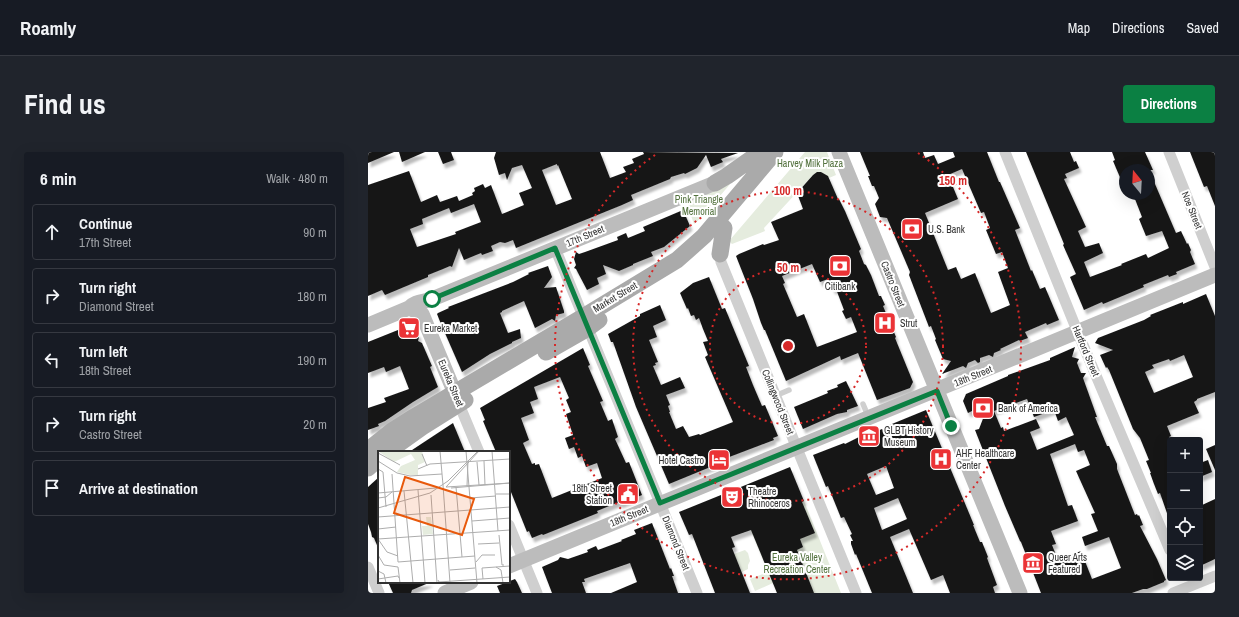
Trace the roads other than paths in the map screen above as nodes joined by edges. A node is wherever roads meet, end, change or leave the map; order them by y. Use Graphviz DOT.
graph roads {
  1 [pos="761,152"];
  2 [pos="776,152"];
  3 [pos="787,152"];
  4 [pos="839,152"];
  5 [pos="1005,152"];
  6 [pos="1169,152"];
  7 [pos="714,182"];
  8 [pos="724,228"];
  9 [pos="555,248"];
  10 [pos="720,254"];
  11 [pos="1215,267"];
  12 [pos="1215,275"];
  13 [pos="419,308"];
  14 [pos="586,323"];
  15 [pos="368,325"];
  16 [pos="1078,333"];
  17 [pos="790,390"];
  18 [pos="937,391"];
  19 [pos="776,396"];
  20 [pos="457,398"];
  21 [pos="863,404"];
  22 [pos="869,418"];
  23 [pos="797,448"];
  24 [pos="368,450"];
  25 [pos="388,451"];
  26 [pos="479,451"];
  27 [pos="378,459"];
  28 [pos="368,468"];
  29 [pos="660,503"];
  30 [pos="510,528"];
  31 [pos="1168,545"];
  32 [pos="523,560"];
  33 [pos="368,566"];
  34 [pos="510,566"];
  35 [pos="1215,576"];
  36 [pos="469,583"];
  37 [pos="1185,586"];
  38 [pos="379,593"];
  39 [pos="445,593"];
  40 [pos="537,593"];
  41 [pos="697,593"];
  42 [pos="856,593"];
  43 [pos="1020,593"];
  44 [pos="1173,593"];
  1 -- 7 [label="main road"];
  2 -- 14 [label="main road, Market Street"];
  3 -- 8 [label="main road, Market Street"];
  4 -- 18 [label="street, Castro Street"];
  5 -- 16 [label="street, Hartford Street"];
  6 -- 11 [label="street, Noe Street"];
  7 -- 9 [label="street, 17th Street"];
  8 -- 10 [label="main road"];
  8 -- 14 [label="main road, Market Street"];
  9 -- 13 [label="street, 17th Street"];
  9 -- 14 [label="street, Diamond Street"];
  10 -- 19 [label="street, Collingwood Street"];
  12 -- 16 [label="street, 18th Street"];
  13 -- 15 [label="street, 17th Street"];
  13 -- 20 [label="street, Eureka Street"];
  14 -- 20 [label="main road, Market Street"];
  14 -- 29 [label="street, Diamond Street"];
  16 -- 18 [label="street, 18th Street"];
  16 -- 31 [label="street, Hartford Street"];
  17 -- 19 [label="lane"];
  18 -- 22 [label="street, 18th Street"];
  18 -- 43 [label="street, Castro Street"];
  19 -- 23 [label="street, Collingwood Street"];
  20 -- 24 [label="main road, Market Street"];
  20 -- 25 [label="main road, Market Street"];
  20 -- 26 [label="street, Eureka Street"];
  21 -- 22 [label="lane"];
  22 -- 23 [label="street, 18th Street"];
  23 -- 29 [label="street, 18th Street"];
  23 -- 42 [label="street, Collingwood Street"];
  27 -- 28 [label="main road"];
  29 -- 32 [label="street, 18th Street"];
  29 -- 41 [label="street, Diamond Street"];
  30 -- 32 [label="street"];
  32 -- 34 [label="street, 18th Street"];
  32 -- 40 [label="street"];
  33 -- 38 [label="street"];
  35 -- 37 [label="street"];
  36 -- 39 [label="street"];
  37 -- 44 [label="street"];
}
